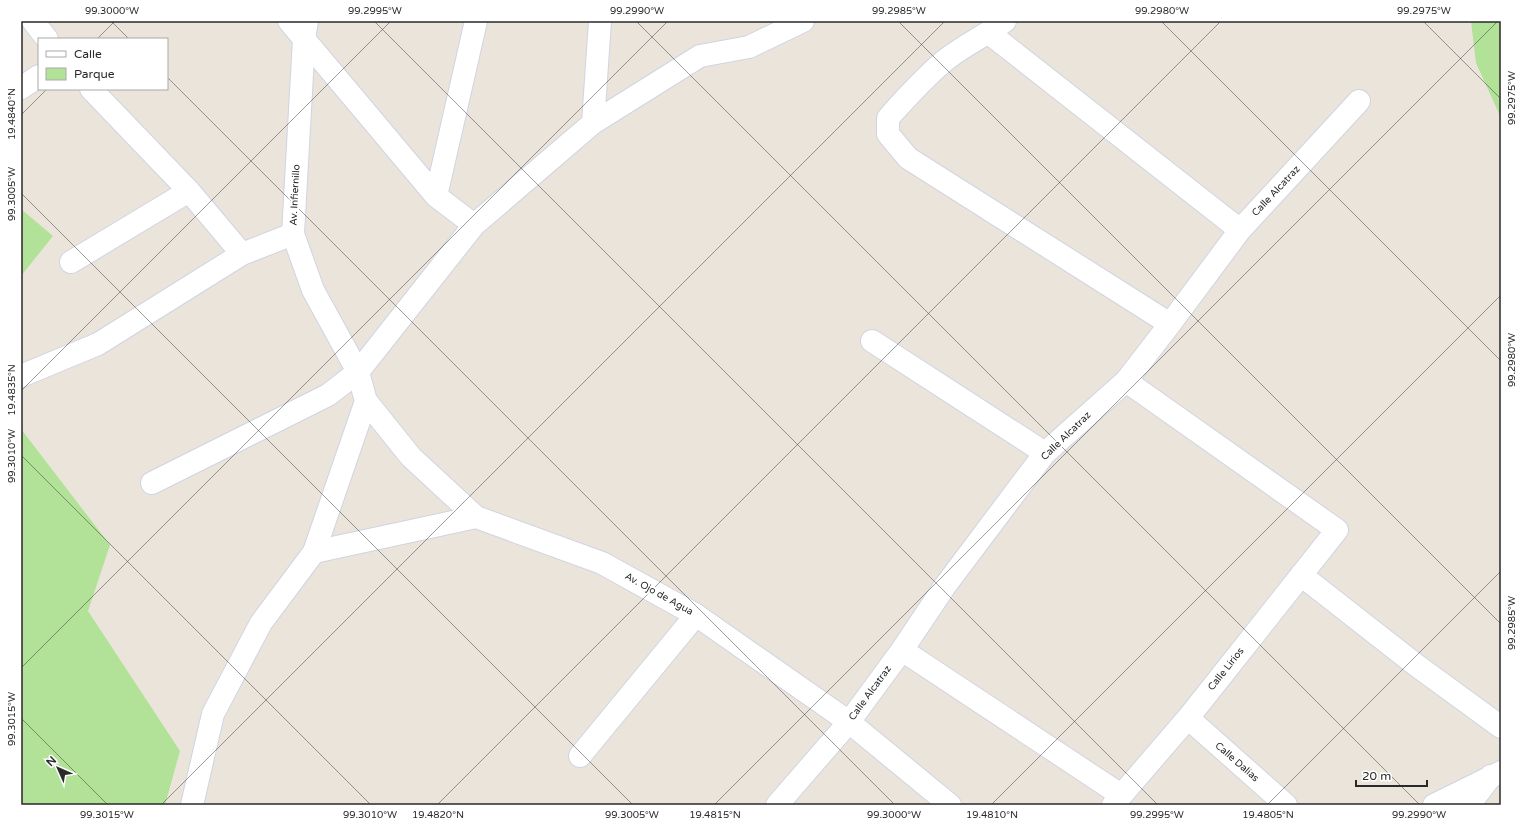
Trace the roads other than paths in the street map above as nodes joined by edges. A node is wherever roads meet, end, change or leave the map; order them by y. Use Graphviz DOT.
graph roads {
  1 [pos="33,21"];
  2 [pos="289,21"];
  3 [pos="476,21"];
  4 [pos="600,21"];
  5 [pos="803,21"];
  6 [pos="997,27"];
  7 [pos="306,30"];
  8 [pos="46,38"];
  9 [pos="38,77"];
  10 [pos="21,88"];
  11 [pos="92,90"];
  12 [pos="1359,101"];
  13 [pos="594,123"];
  14 [pos="189,191"];
  15 [pos="436,196"];
  16 [pos="474,225"];
  17 [pos="1240,230"];
  18 [pos="293,234"];
  19 [pos="242,254"];
  20 [pos="71,262"];
  21 [pos="1170,324"];
  22 [pos="872,341"];
  23 [pos="358,372"];
  24 [pos="21,376"];
  25 [pos="1126,381"];
  26 [pos="366,401"];
  27 [pos="1046,453"];
  28 [pos="152,483"];
  29 [pos="476,517"];
  30 [pos="314,552"];
  31 [pos="1300,575"];
  32 [pos="696,615"];
  33 [pos="902,650"];
  34 [pos="1188,718"];
  35 [pos="849,722"];
  36 [pos="1501,727"];
  37 [pos="580,756"];
  38 [pos="1496,774"];
  39 [pos="1117,800"];
  40 [pos="788,801"];
  41 [pos="192,805"];
  42 [pos="950,805"];
  43 [pos="1286,805"];
  44 [pos="1434,805"];
  45 [pos="1469,805"];
  1 -- 8 [label="street"];
  2 -- 7 [label="street"];
  3 -- 15 [label="street"];
  4 -- 13 [label="street"];
  5 -- 13 [label="street"];
  6 -- 17 [label="street"];
  6 -- 21 [label="street"];
  7 -- 15 [label="street"];
  7 -- 18 [label="street, Av. Infiernillo"];
  9 -- 10 [label="street"];
  11 -- 14 [label="street"];
  12 -- 17 [label="street, Calle Alcatraz"];
  13 -- 16 [label="street"];
  14 -- 19 [label="street"];
  14 -- 20 [label="street"];
  15 -- 16 [label="street"];
  16 -- 23 [label="street"];
  17 -- 21 [label="street, Calle Alcatraz"];
  18 -- 19 [label="street"];
  18 -- 23 [label="street, Av. Infiernillo"];
  19 -- 24 [label="street"];
  21 -- 25 [label="street, Calle Alcatraz"];
  22 -- 27 [label="street"];
  23 -- 26 [label="street, Av. Infiernillo"];
  23 -- 28 [label="street"];
  25 -- 27 [label="street, Calle Alcatraz"];
  25 -- 31 [label="street, Calle Lirios"];
  26 -- 29 [label="street, Av. Ojo de Agua"];
  26 -- 30 [label="street"];
  27 -- 33 [label="street, Calle Alcatraz"];
  29 -- 30 [label="street"];
  29 -- 32 [label="street, Av. Ojo de Agua"];
  30 -- 41 [label="street"];
  31 -- 34 [label="street, Calle Lirios"];
  31 -- 36 [label="street"];
  32 -- 35 [label="street, Av. Ojo de Agua"];
  32 -- 37 [label="street"];
  33 -- 35 [label="street, Calle Alcatraz"];
  33 -- 39 [label="street"];
  34 -- 39 [label="street, Calle Lirios"];
  34 -- 43 [label="street, Calle Dalias"];
  35 -- 40 [label="street, Calle Alcatraz"];
  35 -- 42 [label="street, Av. Ojo de Agua"];
  38 -- 44 [label="street"];
  38 -- 45 [label="street"];
}
